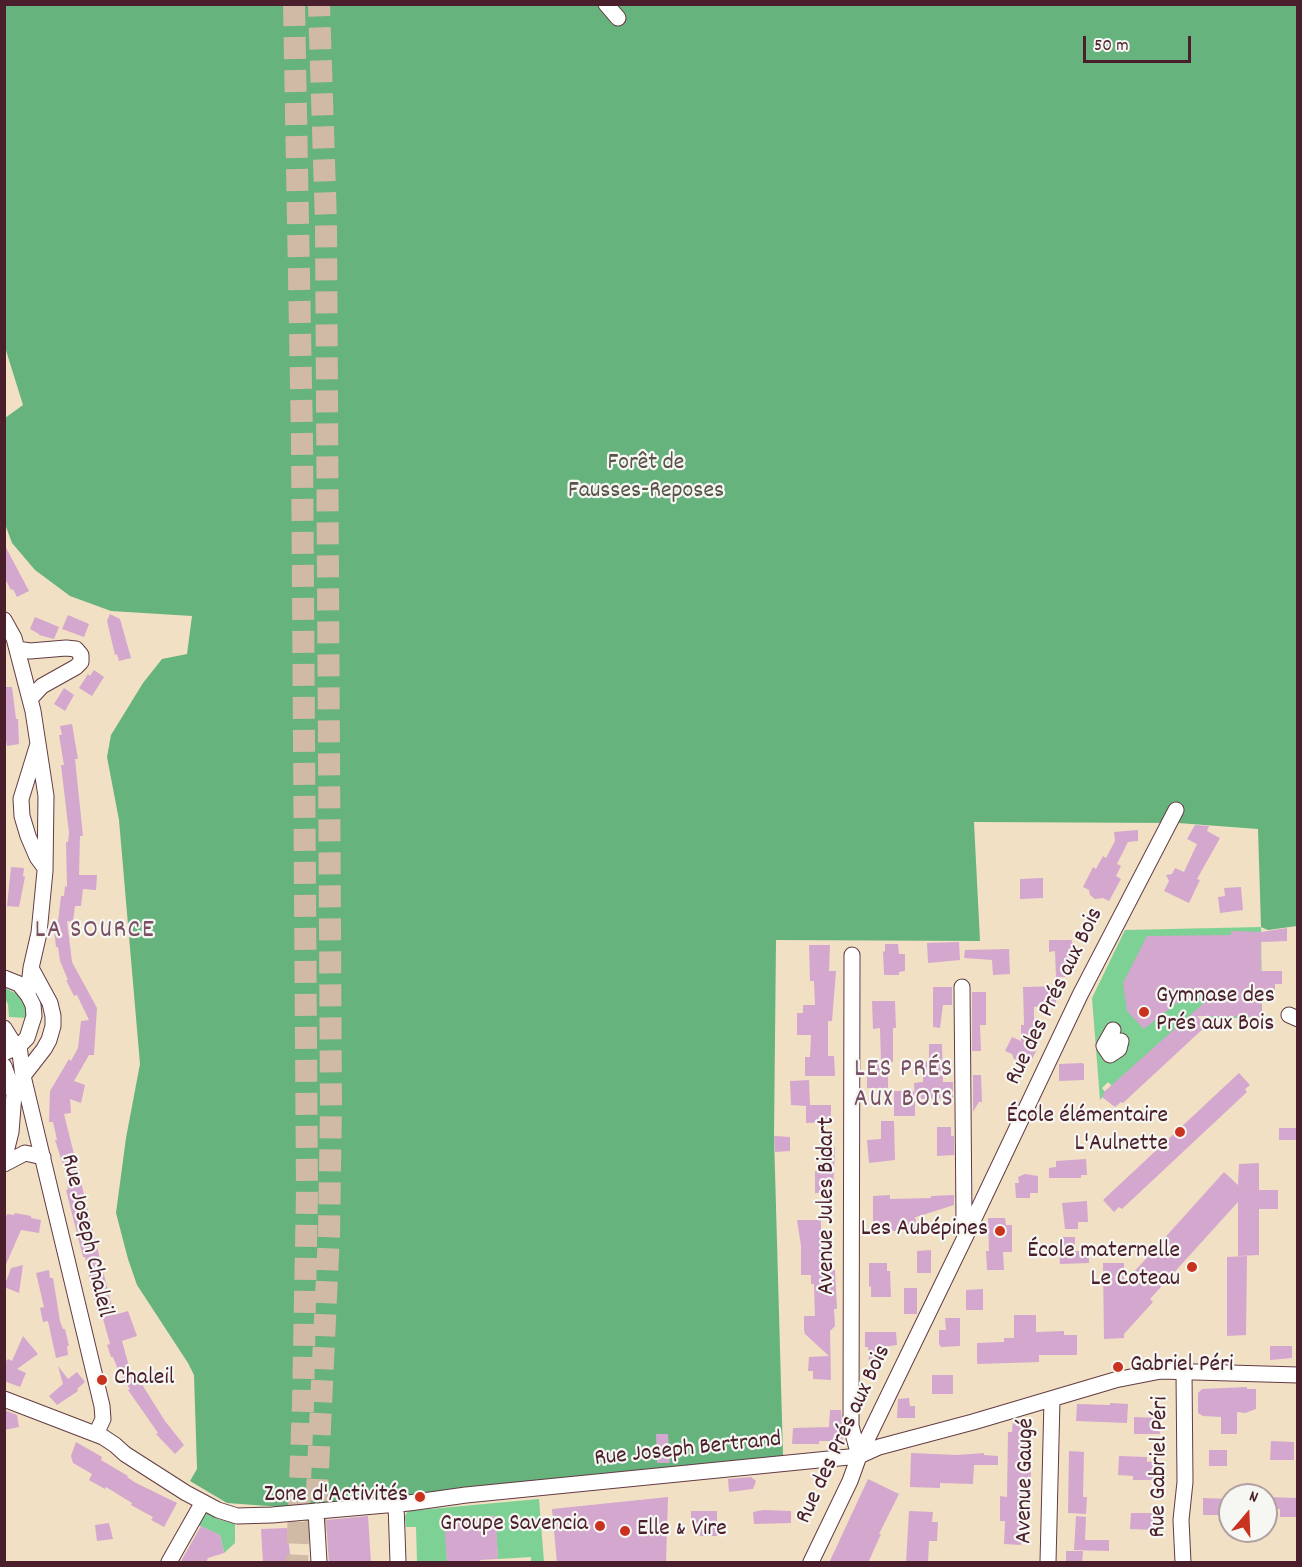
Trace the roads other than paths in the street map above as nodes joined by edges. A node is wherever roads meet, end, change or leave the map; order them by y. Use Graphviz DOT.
graph roads {
  1 [pos="606,4"];
  2 [pos="618,18"];
  3 [pos="4,620"];
  4 [pos="16,649"];
  5 [pos="30,699"];
  6 [pos="38,744"];
  7 [pos="1176,810"];
  8 [pos="45,868"];
  9 [pos="852,955"];
  10 [pos="31,968"];
  11 [pos="8,979"];
  12 [pos="962,987"];
  13 [pos="28,995"];
  14 [pos="4,1028"];
  15 [pos="19,1046"];
  16 [pos="4,1053"];
  17 [pos="4,1066"];
  18 [pos="22,1076"];
  19 [pos="43,1156"];
  20 [pos="4,1162"];
  21 [pos="970,1227"];
  22 [pos="1184,1372"];
  23 [pos="1298,1375"];
  24 [pos="4,1399"];
  25 [pos="1052,1400"];
  26 [pos="96,1434"];
  27 [pos="859,1456"];
  28 [pos="203,1502"];
  29 [pos="396,1504"];
  30 [pos="316,1511"];
  31 [pos="170,1563"];
  32 [pos="319,1563"];
  33 [pos="398,1563"];
  34 [pos="811,1563"];
  35 [pos="1048,1563"];
  36 [pos="1183,1563"];
  1 -- 2 [label="street"];
  3 -- 4 [label="street"];
  4 -- 5 [label="street"];
  4 -- 5 [label="street"];
  5 -- 6 [label="street"];
  6 -- 8 [label="street"];
  6 -- 8 [label="street"];
  7 -- 21 [label="street, Rue des Prés aux Bois"];
  8 -- 10 [label="street"];
  9 -- 27 [label="street, Avenue Jules Bidart"];
  10 -- 11 [label="street"];
  10 -- 13 [label="street"];
  10 -- 18 [label="street"];
  11 -- 13 [label="street"];
  12 -- 21 [label="street"];
  13 -- 15 [label="street"];
  14 -- 15 [label="street"];
  15 -- 16 [label="street"];
  15 -- 18 [label="street, Rue Joseph Chaleil"];
  17 -- 20 [label="street"];
  18 -- 19 [label="street, Rue Joseph Chaleil"];
  19 -- 20 [label="street"];
  19 -- 26 [label="street, Rue Joseph Chaleil"];
  21 -- 27 [label="street, Rue des Prés aux Bois"];
  22 -- 23 [label="street, Rue Joseph Bertrand"];
  22 -- 25 [label="street, Rue Joseph Bertrand"];
  22 -- 36 [label="street, Rue Gabriel Péri"];
  24 -- 26 [label="street, Rue Joseph Bertrand"];
  25 -- 27 [label="street, Rue Joseph Bertrand"];
  25 -- 35 [label="street, Avenue Gaugé"];
  26 -- 28 [label="street, Rue Joseph Bertrand"];
  27 -- 29 [label="street, Rue Joseph Bertrand"];
  27 -- 34 [label="street, Rue des Prés aux Bois"];
  28 -- 30 [label="street, Rue Joseph Bertrand"];
  28 -- 31 [label="street"];
  29 -- 30 [label="street, Rue Joseph Bertrand"];
  29 -- 33 [label="street"];
  30 -- 32 [label="street"];
}
